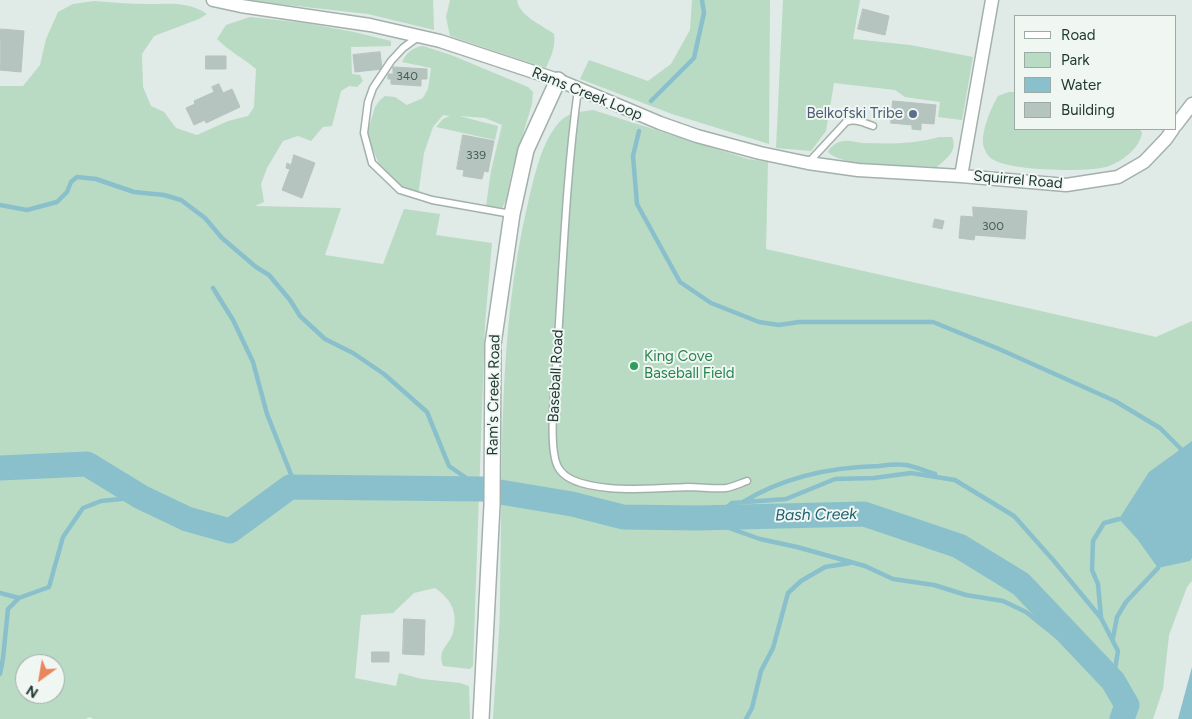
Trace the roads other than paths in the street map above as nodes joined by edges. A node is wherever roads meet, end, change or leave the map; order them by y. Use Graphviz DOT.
graph roads {
  1 [pos="213,0"];
  2 [pos="992,0"];
  3 [pos="418,37"];
  4 [pos="558,80"];
  5 [pos="578,89"];
  6 [pos="1192,104"];
  7 [pos="1177,124"];
  8 [pos="873,126"];
  9 [pos="1172,130"];
  10 [pos="808,163"];
  11 [pos="962,176"];
  12 [pos="512,214"];
  13 [pos="747,480"];
  14 [pos="481,719"];
  1 -- 3 [label="street, Rams Creek Loop"];
  2 -- 11 [label="street, Squirrel Road"];
  3 -- 4 [label="street, Rams Creek Loop"];
  3 -- 12 [label="lane"];
  4 -- 5 [label="street, Rams Creek Loop"];
  4 -- 12 [label="street, Ram's Creek Road"];
  5 -- 10 [label="street, Rams Creek Loop"];
  5 -- 13 [label="lane, Baseball Road"];
  6 -- 7 [label="street"];
  8 -- 10 [label="lane"];
  9 -- 11 [label="street, Squirrel Road"];
  10 -- 11 [label="street, Rams Creek Loop"];
  12 -- 14 [label="street, Ram's Creek Road"];
}
